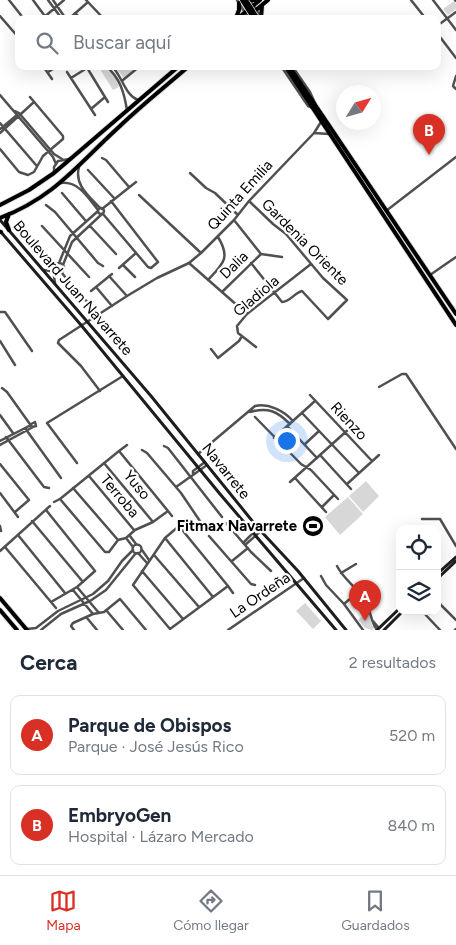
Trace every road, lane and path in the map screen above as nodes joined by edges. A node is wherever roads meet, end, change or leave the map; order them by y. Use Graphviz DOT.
graph roads {
  1 [pos="9,0"];
  2 [pos="33,0"];
  3 [pos="48,0"];
  4 [pos="53,0"];
  5 [pos="64,0"];
  6 [pos="249,0"];
  7 [pos="268,0"];
  8 [pos="412,0"];
  9 [pos="434,0"];
  10 [pos="87,1"];
  11 [pos="239,1"];
  12 [pos="261,2"];
  13 [pos="56,7"];
  14 [pos="255,8"];
  15 [pos="456,12"];
  16 [pos="75,13"];
  17 [pos="21,15"];
  18 [pos="44,15"];
  19 [pos="48,15"];
  20 [pos="60,15"];
  21 [pos="63,15"];
  22 [pos="100,15"];
  23 [pos="237,15"];
  24 [pos="246,15"];
  25 [pos="249,15"];
  26 [pos="251,15"];
  27 [pos="258,15"];
  28 [pos="258,15"];
  29 [pos="260,15"];
  30 [pos="423,15"];
  31 [pos="0,16"];
  32 [pos="448,18"];
  33 [pos="441,23"];
  34 [pos="456,30"];
  35 [pos="15,33"];
  36 [pos="441,38"];
  37 [pos="456,58"];
  38 [pos="51,70"];
  39 [pos="67,70"];
  40 [pos="83,70"];
  41 [pos="89,70"];
  42 [pos="112,70"];
  43 [pos="135,70"];
  44 [pos="174,70"];
  45 [pos="184,70"];
  46 [pos="284,70"];
  47 [pos="288,70"];
  48 [pos="292,70"];
  49 [pos="293,70"];
  50 [pos="48,72"];
  51 [pos="456,76"];
  52 [pos="52,78"];
  53 [pos="71,78"];
  54 [pos="121,81"];
  55 [pos="158,84"];
  56 [pos="298,84"];
  57 [pos="456,89"];
  58 [pos="0,95"];
  59 [pos="30,97"];
  60 [pos="105,97"];
  61 [pos="150,99"];
  62 [pos="138,100"];
  63 [pos="34,102"];
  64 [pos="108,102"];
  65 [pos="314,107"];
  66 [pos="91,109"];
  67 [pos="127,110"];
  68 [pos="19,115"];
  69 [pos="95,115"];
  70 [pos="321,122"];
  71 [pos="0,123"];
  72 [pos="3,128"];
  73 [pos="0,133"];
  74 [pos="314,133"];
  75 [pos="329,134"];
  76 [pos="0,149"];
  77 [pos="49,151"];
  78 [pos="456,156"];
  79 [pos="102,158"];
  80 [pos="62,159"];
  81 [pos="70,159"];
  82 [pos="56,164"];
  83 [pos="36,165"];
  84 [pos="79,167"];
  85 [pos="88,170"];
  86 [pos="54,173"];
  87 [pos="190,173"];
  88 [pos="78,182"];
  89 [pos="136,182"];
  90 [pos="61,183"];
  91 [pos="75,185"];
  92 [pos="129,187"];
  93 [pos="62,193"];
  94 [pos="139,195"];
  95 [pos="114,198"];
  96 [pos="111,201"];
  97 [pos="249,201"];
  98 [pos="0,205"];
  99 [pos="46,205"];
  100 [pos="99,209"];
  101 [pos="387,210"];
  102 [pos="9,214"];
  103 [pos="102,214"];
  104 [pos="238,215"];
  105 [pos="385,218"];
  106 [pos="0,219"];
  107 [pos="85,220"];
  108 [pos="234,220"];
  109 [pos="5,226"];
  110 [pos="42,226"];
  111 [pos="90,226"];
  112 [pos="9,230"];
  113 [pos="0,231"];
  114 [pos="72,233"];
  115 [pos="218,236"];
  116 [pos="28,237"];
  117 [pos="76,237"];
  118 [pos="64,249"];
  119 [pos="67,252"];
  120 [pos="136,253"];
  121 [pos="201,253"];
  122 [pos="116,254"];
  123 [pos="261,254"];
  124 [pos="282,257"];
  125 [pos="456,257"];
  126 [pos="189,263"];
  127 [pos="251,263"];
  128 [pos="61,264"];
  129 [pos="311,264"];
  130 [pos="123,265"];
  131 [pos="102,266"];
  132 [pos="119,268"];
  133 [pos="42,269"];
  134 [pos="55,270"];
  135 [pos="62,273"];
  136 [pos="430,274"];
  137 [pos="89,277"];
  138 [pos="135,277"];
  139 [pos="208,280"];
  140 [pos="56,285"];
  141 [pos="96,287"];
  142 [pos="92,291"];
  143 [pos="222,292"];
  144 [pos="441,292"];
  145 [pos="275,293"];
  146 [pos="436,295"];
  147 [pos="127,296"];
  148 [pos="88,302"];
  149 [pos="112,306"];
  150 [pos="1,311"];
  151 [pos="247,314"];
  152 [pos="456,314"];
  153 [pos="87,322"];
  154 [pos="81,325"];
  155 [pos="456,325"];
  156 [pos="242,336"];
  157 [pos="0,341"];
  158 [pos="256,347"];
  159 [pos="211,350"];
  160 [pos="32,351"];
  161 [pos="15,366"];
  162 [pos="130,371"];
  163 [pos="123,376"];
  164 [pos="379,387"];
  165 [pos="2,388"];
  166 [pos="100,391"];
  167 [pos="310,395"];
  168 [pos="315,401"];
  169 [pos="277,410"];
  170 [pos="248,412"];
  171 [pos="302,413"];
  172 [pos="0,415"];
  173 [pos="254,416"];
  174 [pos="294,421"];
  175 [pos="288,425"];
  176 [pos="350,428"];
  177 [pos="26,430"];
  178 [pos="319,431"];
  179 [pos="345,432"];
  180 [pos="14,434"];
  181 [pos="7,438"];
  182 [pos="274,438"];
  183 [pos="0,440"];
  184 [pos="305,444"];
  185 [pos="332,444"];
  186 [pos="0,445"];
  187 [pos="127,445"];
  188 [pos="164,446"];
  189 [pos="456,449"];
  190 [pos="142,450"];
  191 [pos="118,451"];
  192 [pos="198,454"];
  193 [pos="320,455"];
  194 [pos="379,455"];
  195 [pos="317,458"];
  196 [pos="372,461"];
  197 [pos="77,463"];
  198 [pos="104,463"];
  199 [pos="0,464"];
  200 [pos="206,464"];
  201 [pos="307,467"];
  202 [pos="200,468"];
  203 [pos="359,472"];
  204 [pos="192,474"];
  205 [pos="89,476"];
  206 [pos="61,478"];
  207 [pos="295,478"];
  208 [pos="290,482"];
  209 [pos="347,484"];
  210 [pos="176,487"];
  211 [pos="49,488"];
  212 [pos="73,488"];
  213 [pos="351,489"];
  214 [pos="0,493"];
  215 [pos="334,495"];
  216 [pos="60,499"];
  217 [pos="338,499"];
  218 [pos="54,502"];
  219 [pos="50,506"];
  220 [pos="322,507"];
  221 [pos="46,510"];
  222 [pos="168,511"];
  223 [pos="15,512"];
  224 [pos="326,512"];
  225 [pos="172,516"];
  226 [pos="18,517"];
  227 [pos="222,517"];
  228 [pos="422,518"];
  229 [pos="176,520"];
  230 [pos="32,521"];
  231 [pos="153,522"];
  232 [pos="226,523"];
  233 [pos="0,526"];
  234 [pos="179,526"];
  235 [pos="134,530"];
  236 [pos="206,530"];
  237 [pos="260,530"];
  238 [pos="1,531"];
  239 [pos="18,534"];
  240 [pos="254,535"];
  241 [pos="209,536"];
  242 [pos="129,538"];
  243 [pos="165,538"];
  244 [pos="118,540"];
  245 [pos="244,544"];
  246 [pos="456,546"];
  247 [pos="5,547"];
  248 [pos="248,548"];
  249 [pos="136,549"];
  250 [pos="0,552"];
  251 [pos="154,555"];
  252 [pos="456,556"];
  253 [pos="148,561"];
  254 [pos="232,561"];
  255 [pos="456,561"];
  256 [pos="356,564"];
  257 [pos="337,566"];
  258 [pos="441,570"];
  259 [pos="142,571"];
  260 [pos="272,571"];
  261 [pos="341,572"];
  262 [pos="441,575"];
  263 [pos="113,576"];
  264 [pos="321,576"];
  265 [pos="304,578"];
  266 [pos="116,579"];
  267 [pos="83,582"];
  268 [pos="297,583"];
  269 [pos="255,585"];
  270 [pos="228,586"];
  271 [pos="77,587"];
  272 [pos="73,590"];
  273 [pos="358,592"];
  274 [pos="65,593"];
  275 [pos="233,593"];
  276 [pos="86,597"];
  277 [pos="213,597"];
  278 [pos="0,598"];
  279 [pos="81,600"];
  280 [pos="90,601"];
  281 [pos="51,602"];
  282 [pos="84,604"];
  283 [pos="344,604"];
  284 [pos="441,605"];
  285 [pos="199,607"];
  286 [pos="0,610"];
  287 [pos="106,610"];
  288 [pos="59,611"];
  289 [pos="396,611"];
  290 [pos="94,614"];
  291 [pos="99,614"];
  292 [pos="400,615"];
  293 [pos="426,615"];
  294 [pos="87,618"];
  295 [pos="183,619"];
  296 [pos="456,620"];
  297 [pos="377,628"];
  298 [pos="17,630"];
  299 [pos="27,630"];
  300 [pos="42,630"];
  301 [pos="74,630"];
  302 [pos="97,630"];
  303 [pos="123,630"];
  304 [pos="146,630"];
  305 [pos="170,630"];
  306 [pos="228,630"];
  307 [pos="336,630"];
  308 [pos="346,630"];
  309 [pos="363,630"];
  310 [pos="384,630"];
  311 [pos="440,630"];
  1 -- 17 [label="street"];
  2 -- 18 [label="street"];
  3 -- 13 [label="street"];
  4 -- 13 [label="street"];
  5 -- 13 [label="street"];
  6 -- 12 [label="main road"];
  6 -- 14 [label="street"];
  6 -- 27 [label="main road, bridge"];
  7 -- 12 [label="main road"];
  8 -- 30 [label="street"];
  9 -- 32 [label="street"];
  10 -- 16 [label="street"];
  10 -- 22 [label="street"];
  11 -- 23 [label="main road"];
  11 -- 24 [label="street"];
  11 -- 26 [label="main road, bridge"];
  12 -- 14 [label="main road"];
  12 -- 29 [label="main road"];
  13 -- 19 [label="street"];
  13 -- 20 [label="street"];
  13 -- 21 [label="street"];
  14 -- 25 [label="main road"];
  14 -- 28 [label="street"];
  15 -- 32 [label="street"];
  31 -- 35 [label="street"];
  32 -- 33 [label="street"];
  32 -- 34 [label="street"];
  36 -- 37 [label="street"];
  38 -- 50 [label="street"];
  39 -- 53 [label="street"];
  40 -- 53 [label="street"];
  41 -- 60 [label="street"];
  42 -- 54 [label="street"];
  43 -- 54 [label="street"];
  44 -- 55 [label="main road"];
  45 -- 61 [label="main road"];
  46 -- 65 [label="street"];
  47 -- 56 [label="main road"];
  48 -- 56 [label="main road"];
  49 -- 65 [label="street"];
  50 -- 52 [label="street"];
  51 -- 57 [label="street"];
  53 -- 66 [label="street"];
  54 -- 62 [label="street"];
  54 -- 67 [label="street"];
  55 -- 61 [label="main road"];
  55 -- 62 [label="main road"];
  56 -- 65 [label="main road"];
  58 -- 68 [label="street"];
  59 -- 63 [label="street"];
  60 -- 64 [label="street"];
  60 -- 66 [label="street"];
  61 -- 84 [label="main road"];
  62 -- 67 [label="main road"];
  63 -- 68 [label="street"];
  63 -- 77 [label="street"];
  65 -- 70 [label="main road"];
  65 -- 101 [label="main road"];
  66 -- 69 [label="street"];
  67 -- 81 [label="main road"];
  68 -- 72 [label="street"];
  68 -- 77 [label="street"];
  70 -- 74 [label="street, Quinta Emilia"];
  70 -- 75 [label="main road"];
  71 -- 72 [label="street"];
  72 -- 73 [label="street"];
  72 -- 83 [label="street"];
  74 -- 75 [label="street"];
  74 -- 97 [label="street, Quinta Emilia"];
  75 -- 105 [label="main road"];
  76 -- 83 [label="street"];
  77 -- 80 [label="street"];
  77 -- 82 [label="street"];
  77 -- 83 [label="street"];
  78 -- 101 [label="street"];
  79 -- 92 [label="street"];
  80 -- 81 [label="street"];
  80 -- 82 [label="street"];
  81 -- 86 [label="main road"];
  82 -- 86 [label="street"];
  84 -- 88 [label="street"];
  84 -- 90 [label="main road"];
  85 -- 95 [label="street"];
  86 -- 98 [label="main road"];
  87 -- 104 [label="street"];
  88 -- 91 [label="street"];
  88 -- 100 [label="street"];
  89 -- 92 [label="street"];
  90 -- 91 [label="street"];
  90 -- 102 [label="main road"];
  91 -- 100 [label="street"];
  92 -- 95 [label="street"];
  93 -- 107 [label="street"];
  94 -- 121 [label="street"];
  95 -- 96 [label="street"];
  96 -- 100 [label="street"];
  96 -- 120 [label="street"];
  97 -- 104 [label="street, Quinta Emilia"];
  97 -- 129 [label="street, Gardenia Oriente"];
  99 -- 114 [label="street"];
  100 -- 103 [label="street"];
  100 -- 107 [label="street"];
  101 -- 105 [label="street"];
  101 -- 136 [label="main road"];
  102 -- 106 [label="main road"];
  102 -- 112 [label="main road"];
  103 -- 111 [label="street"];
  103 -- 120 [label="street"];
  104 -- 108 [label="street, Quinta Emilia"];
  105 -- 146 [label="main road"];
  106 -- 109 [label="main road, Boulevard Juan Navarrete"];
  107 -- 114 [label="street"];
  108 -- 115 [label="street, Quinta Emilia"];
  108 -- 123 [label="street"];
  109 -- 112 [label="main road, Boulevard Juan Navarrete"];
  109 -- 113 [label="main road"];
  110 -- 118 [label="street"];
  111 -- 117 [label="street"];
  111 -- 122 [label="street"];
  112 -- 133 [label="main road, Boulevard Juan Navarrete"];
  113 -- 154 [label="main road, Boulevard Juan Navarrete"];
  114 -- 117 [label="street"];
  114 -- 118 [label="street"];
  115 -- 121 [label="street, Quinta Emilia"];
  115 -- 139 [label="street"];
  116 -- 134 [label="street"];
  117 -- 119 [label="street"];
  117 -- 131 [label="street"];
  118 -- 119 [label="street"];
  118 -- 128 [label="street"];
  119 -- 128 [label="street"];
  119 -- 137 [label="street"];
  120 -- 130 [label="street"];
  121 -- 126 [label="street, Quinta Emilia"];
  123 -- 124 [label="street"];
  123 -- 127 [label="street, Dalia"];
  125 -- 136 [label="street"];
  126 -- 139 [label="street"];
  126 -- 147 [label="street, Quinta Emilia"];
  127 -- 143 [label="street, Dalia"];
  127 -- 145 [label="street"];
  128 -- 134 [label="street"];
  128 -- 135 [label="street"];
  129 -- 145 [label="street, Gladiola"];
  129 -- 145 [label="street, Gardenia Oriente"];
  130 -- 132 [label="street"];
  130 -- 138 [label="street"];
  133 -- 134 [label="street"];
  133 -- 140 [label="main road, Boulevard Juan Navarrete"];
  134 -- 135 [label="street"];
  134 -- 140 [label="street"];
  135 -- 148 [label="street"];
  136 -- 144 [label="main road"];
  139 -- 143 [label="street"];
  140 -- 153 [label="main road, Boulevard Juan Navarrete"];
  141 -- 142 [label="street"];
  141 -- 147 [label="street"];
  141 -- 149 [label="street"];
  143 -- 151 [label="street"];
  144 -- 146 [label="main road"];
  144 -- 152 [label="main road"];
  145 -- 151 [label="street, Gladiola"];
  146 -- 155 [label="main road"];
  147 -- 149 [label="street, Quinta Emilia"];
  149 -- 153 [label="street, Quinta Emilia"];
  150 -- 160 [label="street"];
  151 -- 156 [label="street, Gladiola"];
  153 -- 154 [label="street, Quinta Emilia"];
  153 -- 162 [label="main road, Boulevard Juan Navarrete"];
  154 -- 163 [label="main road, Boulevard Juan Navarrete"];
  154 -- 166 [label="street, Quinta Emilia"];
  156 -- 158 [label="street, Gladiola"];
  156 -- 159 [label="street"];
  157 -- 161 [label="street"];
  162 -- 192 [label="main road, Navarrete"];
  163 -- 166 [label="street"];
  163 -- 202 [label="main road, Navarrete"];
  164 -- 189 [label="street"];
  165 -- 177 [label="street"];
  166 -- 197 [label="street"];
  167 -- 168 [label="street, Rienzo"];
  168 -- 171 [label="street"];
  168 -- 179 [label="street, Rienzo"];
  169 -- 170 [label="street"];
  169 -- 170 [label="street"];
  169 -- 174 [label="street"];
  169 -- 175 [label="street"];
  170 -- 192 [label="street"];
  171 -- 174 [label="street"];
  171 -- 178 [label="street"];
  172 -- 180 [label="street"];
  173 -- 182 [label="street"];
  174 -- 175 [label="street"];
  175 -- 182 [label="street"];
  175 -- 184 [label="street"];
  176 -- 179 [label="street"];
  177 -- 180 [label="street"];
  177 -- 206 [label="street"];
  178 -- 184 [label="street"];
  178 -- 185 [label="street"];
  179 -- 185 [label="street"];
  179 -- 196 [label="street, Rienzo"];
  180 -- 181 [label="street"];
  181 -- 183 [label="street"];
  181 -- 186 [label="street"];
  181 -- 211 [label="street"];
  182 -- 201 [label="street"];
  184 -- 195 [label="street"];
  185 -- 193 [label="street"];
  185 -- 203 [label="street"];
  187 -- 191 [label="street"];
  188 -- 204 [label="street"];
  190 -- 210 [label="street"];
  191 -- 198 [label="street"];
  191 -- 222 [label="street"];
  192 -- 200 [label="main road, Navarrete"];
  193 -- 195 [label="street"];
  193 -- 209 [label="street"];
  194 -- 196 [label="street"];
  195 -- 201 [label="street"];
  196 -- 203 [label="street"];
  198 -- 205 [label="street"];
  198 -- 231 [label="street, Yuso"];
  199 -- 223 [label="street"];
  200 -- 202 [label="street"];
  200 -- 237 [label="main road, Navarrete"];
  201 -- 207 [label="street"];
  201 -- 215 [label="street"];
  202 -- 204 [label="street"];
  202 -- 240 [label="main road, Navarrete"];
  203 -- 209 [label="street"];
  204 -- 210 [label="street"];
  204 -- 227 [label="street"];
  205 -- 212 [label="street"];
  205 -- 235 [label="street, Terroba"];
  207 -- 208 [label="street"];
  207 -- 220 [label="street"];
  209 -- 213 [label="street"];
  210 -- 236 [label="street"];
  212 -- 216 [label="street"];
  212 -- 244 [label="street"];
  214 -- 223 [label="street"];
  215 -- 217 [label="street"];
  215 -- 220 [label="street"];
  216 -- 218 [label="street"];
  216 -- 244 [label="street"];
  219 -- 221 [label="street"];
  220 -- 224 [label="street"];
  221 -- 230 [label="street"];
  221 -- 267 [label="street"];
  222 -- 225 [label="street"];
  222 -- 231 [label="street"];
  223 -- 226 [label="street"];
  228 -- 246 [label="street"];
  229 -- 234 [label="street"];
  230 -- 239 [label="street"];
  230 -- 267 [label="street"];
  231 -- 235 [label="street"];
  232 -- 245 [label="street"];
  233 -- 238 [label="street"];
  234 -- 243 [label="street"];
  234 -- 270 [label="street"];
  235 -- 242 [label="street"];
  237 -- 240 [label="street"];
  237 -- 265 [label="main road, Navarrete"];
  239 -- 247 [label="street"];
  239 -- 274 [label="street"];
  240 -- 245 [label="street"];
  240 -- 268 [label="main road, Navarrete"];
  241 -- 254 [label="street"];
  242 -- 244 [label="street"];
  242 -- 249 [label="street"];
  243 -- 251 [label="street"];
  243 -- 277 [label="street"];
  245 -- 248 [label="street"];
  247 -- 250 [label="street"];
  247 -- 281 [label="street"];
  248 -- 254 [label="street"];
  248 -- 260 [label="street"];
  249 -- 253 [label="street"];
  249 -- 263 [label="street"];
  249 -- 266 [label="street"];
  251 -- 253 [label="street"];
  251 -- 285 [label="street"];
  252 -- 258 [label="main road"];
  253 -- 259 [label="street"];
  254 -- 269 [label="street"];
  255 -- 262 [label="main road"];
  256 -- 261 [label="street"];
  257 -- 261 [label="street"];
  259 -- 295 [label="street"];
  259 -- 305 [label="street"];
  261 -- 273 [label="street"];
  263 -- 266 [label="street"];
  263 -- 276 [label="street"];
  264 -- 283 [label="street"];
  265 -- 268 [label="street, La Ordeña"];
  265 -- 308 [label="main road, Navarrete"];
  266 -- 280 [label="street"];
  267 -- 271 [label="street"];
  268 -- 306 [label="street, La Ordeña"];
  268 -- 307 [label="main road, Navarrete"];
  270 -- 275 [label="street"];
  270 -- 277 [label="street"];
  271 -- 272 [label="street"];
  271 -- 276 [label="street"];
  272 -- 274 [label="street"];
  272 -- 279 [label="street"];
  273 -- 283 [label="street"];
  273 -- 297 [label="street"];
  274 -- 281 [label="street"];
  276 -- 279 [label="street"];
  276 -- 280 [label="street"];
  277 -- 285 [label="street"];
  278 -- 299 [label="main road"];
  279 -- 282 [label="street"];
  279 -- 288 [label="street"];
  280 -- 282 [label="street"];
  280 -- 291 [label="street"];
  281 -- 288 [label="street"];
  282 -- 288 [label="street"];
  282 -- 290 [label="street"];
  283 -- 309 [label="street"];
  284 -- 296 [label="street"];
  285 -- 295 [label="street"];
  286 -- 298 [label="main road"];
  287 -- 291 [label="street"];
  287 -- 303 [label="street"];
  287 -- 304 [label="street"];
  288 -- 299 [label="street"];
  288 -- 300 [label="street"];
  289 -- 297 [label="main road"];
  290 -- 291 [label="street"];
  290 -- 294 [label="street"];
  292 -- 310 [label="main road"];
  293 -- 311 [label="street"];
  294 -- 301 [label="street"];
  294 -- 302 [label="street"];
  295 -- 305 [label="street"];
}
